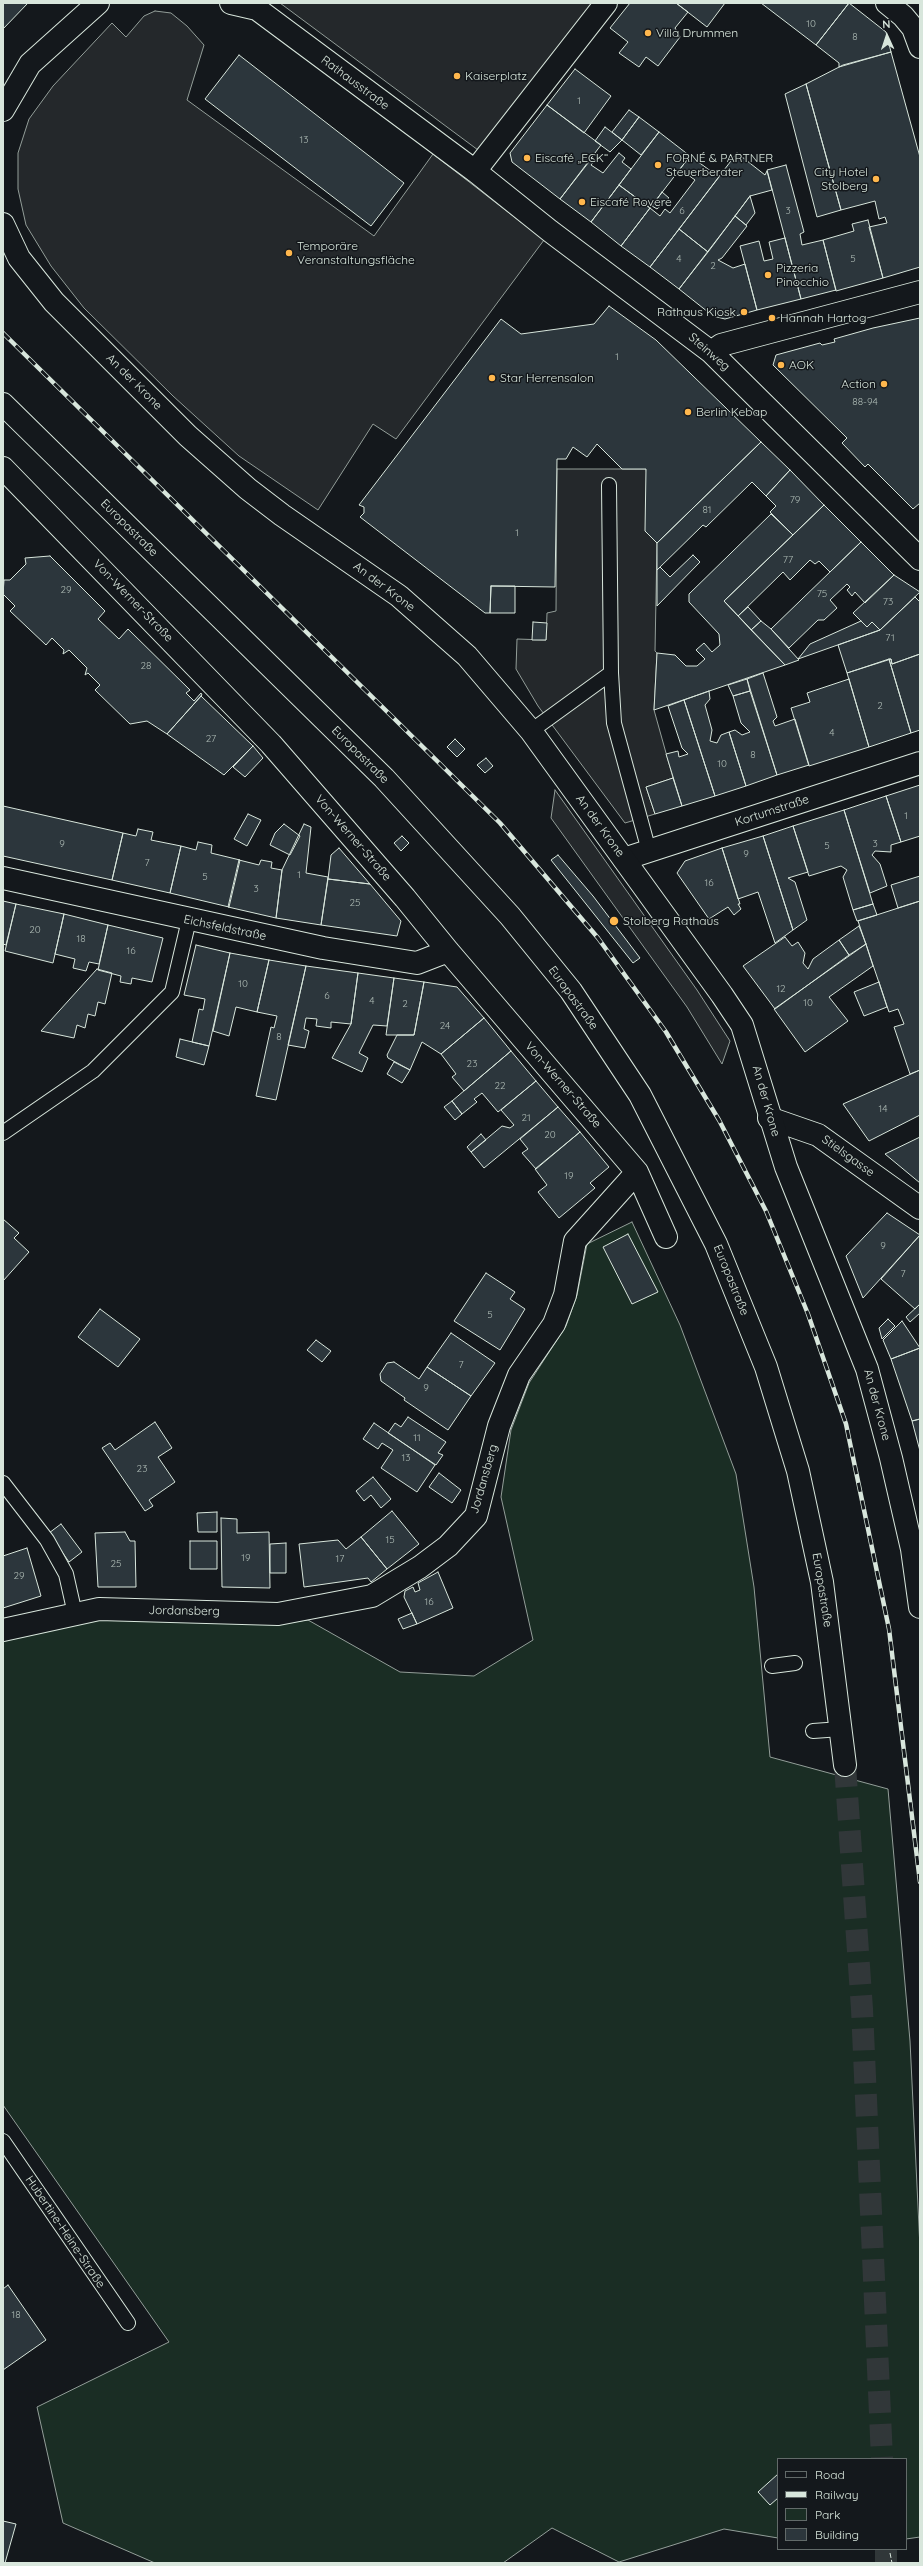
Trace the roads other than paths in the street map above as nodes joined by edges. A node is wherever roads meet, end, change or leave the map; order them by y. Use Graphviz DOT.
graph roads {
  1 [pos="98,3"];
  2 [pos="232,3"];
  3 [pos="606,3"];
  4 [pos="887,3"];
  5 [pos="920,47"];
  6 [pos="3,110"];
  7 [pos="475,172"];
  8 [pos="3,224"];
  9 [pos="920,292"];
  10 [pos="711,352"];
  11 [pos="3,404"];
  12 [pos="3,468"];
  13 [pos="609,485"];
  14 [pos="920,559"];
  15 [pos="611,673"];
  16 [pos="531,731"];
  17 [pos="920,764"];
  18 [pos="649,851"];
  19 [pos="624,859"];
  20 [pos="3,878"];
  21 [pos="189,920"];
  22 [pos="448,951"];
  23 [pos="769,1118"];
  24 [pos="3,1134"];
  25 [pos="637,1172"];
  26 [pos="920,1208"];
  27 [pos="666,1237"];
  28 [pos="3,1483"];
  29 [pos="920,1607"];
  30 [pos="75,1614"];
  31 [pos="3,1630"];
  32 [pos="795,1663"];
  33 [pos="772,1666"];
  34 [pos="841,1729"];
  35 [pos="813,1731"];
  36 [pos="845,1765"];
  37 [pos="3,2141"];
  38 [pos="128,2323"];
  1 -- 6 [label="street"];
  2 -- 7 [label="street, Rathausstraße"];
  3 -- 7 [label="street"];
  4 -- 5 [label="street"];
  7 -- 10 [label="street, Steinweg"];
  8 -- 16 [label="street, An der Krone"];
  9 -- 10 [label="street"];
  10 -- 14 [label="street, Steinweg"];
  11 -- 34 [label="street, Europastraße"];
  12 -- 22 [label="street, Von-Werner-Straße"];
  13 -- 15 [label="lane"];
  15 -- 16 [label="lane"];
  15 -- 18 [label="lane"];
  16 -- 19 [label="street, An der Krone"];
  17 -- 18 [label="street, Kortumstraße"];
  18 -- 19 [label="street, Kortumstraße"];
  19 -- 23 [label="street, An der Krone"];
  20 -- 21 [label="street, Eichsfeldstraße"];
  21 -- 22 [label="street, Eichsfeldstraße"];
  21 -- 24 [label="lane"];
  22 -- 25 [label="street, Von-Werner-Straße"];
  23 -- 26 [label="street, Stielsgasse"];
  23 -- 29 [label="street, An der Krone"];
  25 -- 27 [label="street, Von-Werner-Straße"];
  25 -- 30 [label="street, Jordansberg"];
  28 -- 30 [label="lane"];
  30 -- 31 [label="street, Jordansberg"];
  32 -- 33 [label="lane"];
  34 -- 35 [label="lane"];
  34 -- 36 [label="street, Europastraße"];
  37 -- 38 [label="lane, Hubertine-Heine-Straße"];
}
